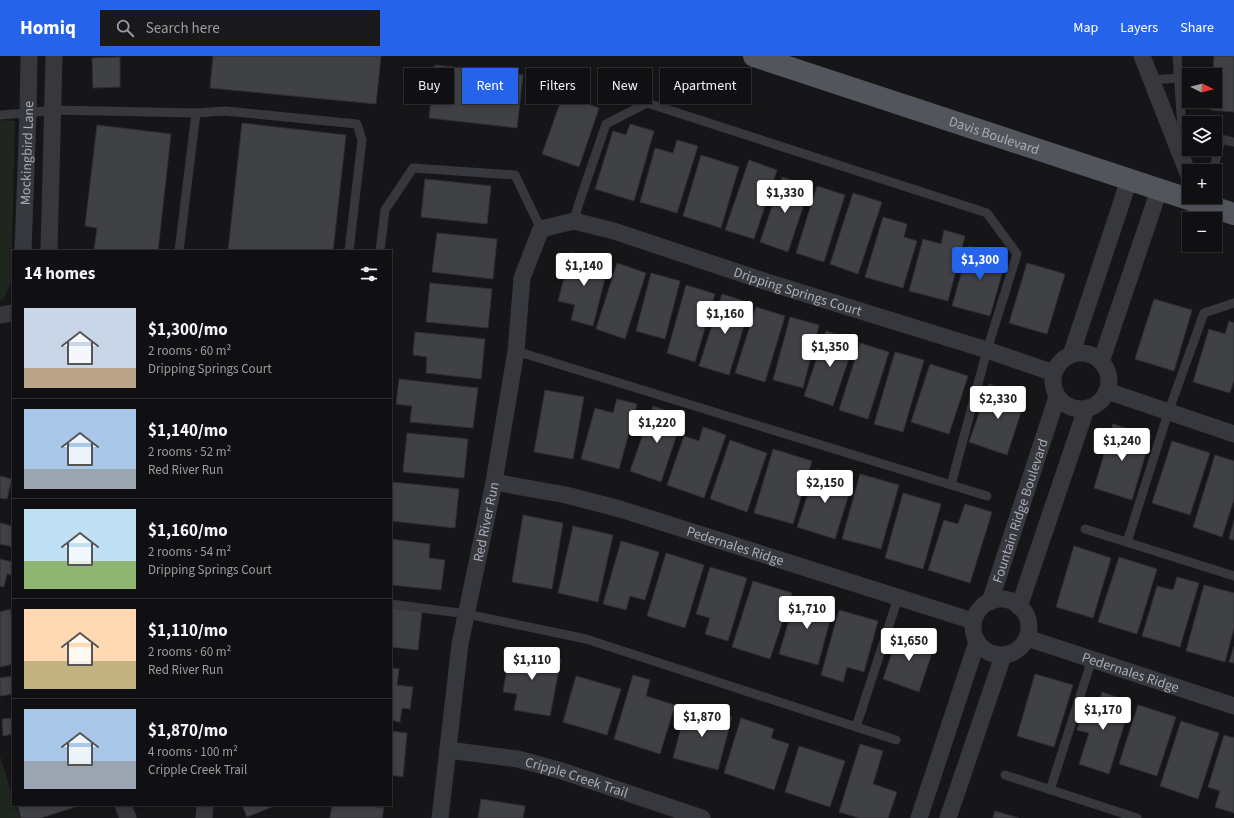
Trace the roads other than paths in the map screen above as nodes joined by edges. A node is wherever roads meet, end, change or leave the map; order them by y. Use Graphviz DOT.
graph roads {
  1 [pos="29,56"];
  2 [pos="54,56"];
  3 [pos="754,56"];
  4 [pos="1142,56"];
  5 [pos="1177,56"];
  6 [pos="1178,78"];
  7 [pos="1152,80"];
  8 [pos="53,110"];
  9 [pos="28,113"];
  10 [pos="196,113"];
  11 [pos="0,115"];
  12 [pos="1182,128"];
  13 [pos="1222,139"];
  14 [pos="1234,142"];
  15 [pos="1184,164"];
  16 [pos="1129,180"];
  17 [pos="1159,190"];
  18 [pos="1182,195"];
  19 [pos="1210,204"];
  20 [pos="1234,214"];
  21 [pos="574,222"];
  22 [pos="540,229"];
  23 [pos="22,250"];
  24 [pos="49,250"];
  25 [pos="179,250"];
  26 [pos="349,250"];
  27 [pos="380,250"];
  28 [pos="1234,303"];
  29 [pos="12,313"];
  30 [pos="0,315"];
  31 [pos="987,350"];
  32 [pos="516,351"];
  33 [pos="1071,355"];
  34 [pos="1101,362"];
  35 [pos="1054,373"];
  36 [pos="1107,392"];
  37 [pos="1057,397"];
  38 [pos="1086,409"];
  39 [pos="1168,413"];
  40 [pos="1234,434"];
  41 [pos="494,482"];
  42 [pos="951,485"];
  43 [pos="987,496"];
  44 [pos="1085,529"];
  45 [pos="1127,542"];
  46 [pos="1234,576"];
  47 [pos="898,598"];
  48 [pos="990,602"];
  49 [pos="392,604"];
  50 [pos="1019,607"];
  51 [pos="467,614"];
  52 [pos="974,621"];
  53 [pos="1027,638"];
  54 [pos="977,642"];
  55 [pos="1003,656"];
  56 [pos="1092,659"];
  57 [pos="1234,706"];
  58 [pos="856,727"];
  59 [pos="896,740"];
  60 [pos="448,750"];
  61 [pos="1005,775"];
  62 [pos="1050,790"];
  63 [pos="124,806"];
  64 [pos="205,806"];
  65 [pos="128,818"];
  66 [pos="204,818"];
  67 [pos="440,818"];
  68 [pos="702,818"];
  69 [pos="919,818"];
  70 [pos="948,818"];
  71 [pos="1137,818"];
  1 -- 9 [label="street, Mockingbird Lane"];
  2 -- 8 [label="street, Mockingbird Lane"];
  3 -- 16 [label="main road, Davis Boulevard"];
  4 -- 7 [label="street"];
  5 -- 6 [label="lane"];
  6 -- 7 [label="lane"];
  6 -- 12 [label="lane"];
  7 -- 15 [label="street"];
  8 -- 9 [label="lane"];
  8 -- 10 [label="lane"];
  8 -- 24 [label="street, Mockingbird Lane"];
  9 -- 11 [label="lane"];
  9 -- 23 [label="street, Mockingbird Lane"];
  10 -- 25 [label="lane"];
  10 -- 26 [label="lane"];
  13 -- 14 [label="lane"];
  16 -- 17 [label="main road, Davis Boulevard"];
  16 -- 33 [label="street"];
  17 -- 18 [label="main road, Davis Boulevard"];
  17 -- 34 [label="street"];
  19 -- 20 [label="main road, Davis Boulevard"];
  21 -- 22 [label="street, Dripping Springs Court"];
  21 -- 31 [label="street, Dripping Springs Court"];
  21 -- 31 [label="lane"];
  22 -- 27 [label="lane"];
  22 -- 32 [label="street, Red River Run"];
  28 -- 39 [label="lane"];
  29 -- 30 [label="street"];
  31 -- 35 [label="street, Dripping Springs Court"];
  31 -- 42 [label="lane"];
  32 -- 41 [label="street, Red River Run"];
  32 -- 42 [label="lane"];
  33 -- 34 [label="street"];
  33 -- 35 [label="street"];
  34 -- 36 [label="street"];
  35 -- 37 [label="street, Fountain Ridge Boulevard"];
  36 -- 38 [label="street"];
  36 -- 39 [label="street"];
  37 -- 38 [label="street"];
  37 -- 48 [label="street, Fountain Ridge Boulevard"];
  38 -- 50 [label="street, Fountain Ridge Boulevard"];
  39 -- 40 [label="street"];
  39 -- 45 [label="lane"];
  41 -- 47 [label="street, Pedernales Ridge"];
  41 -- 51 [label="street, Red River Run"];
  42 -- 43 [label="lane"];
  44 -- 45 [label="lane"];
  45 -- 46 [label="lane"];
  47 -- 52 [label="street, Pedernales Ridge"];
  47 -- 58 [label="lane"];
  48 -- 50 [label="street, Fountain Ridge Boulevard"];
  48 -- 52 [label="street, Fountain Ridge Boulevard"];
  49 -- 51 [label="lane"];
  50 -- 53 [label="street"];
  51 -- 58 [label="lane"];
  51 -- 60 [label="street, Red River Run"];
  52 -- 54 [label="street"];
  53 -- 55 [label="street"];
  53 -- 56 [label="street, Pedernales Ridge"];
  54 -- 55 [label="street"];
  54 -- 69 [label="street"];
  55 -- 70 [label="street"];
  56 -- 57 [label="street, Pedernales Ridge"];
  56 -- 62 [label="lane"];
  58 -- 59 [label="lane"];
  60 -- 67 [label="street, Red River Run"];
  60 -- 68 [label="street, Cripple Creek Trail"];
  61 -- 62 [label="lane"];
  62 -- 71 [label="lane"];
  63 -- 65 [label="street"];
  64 -- 66 [label="street"];
}
